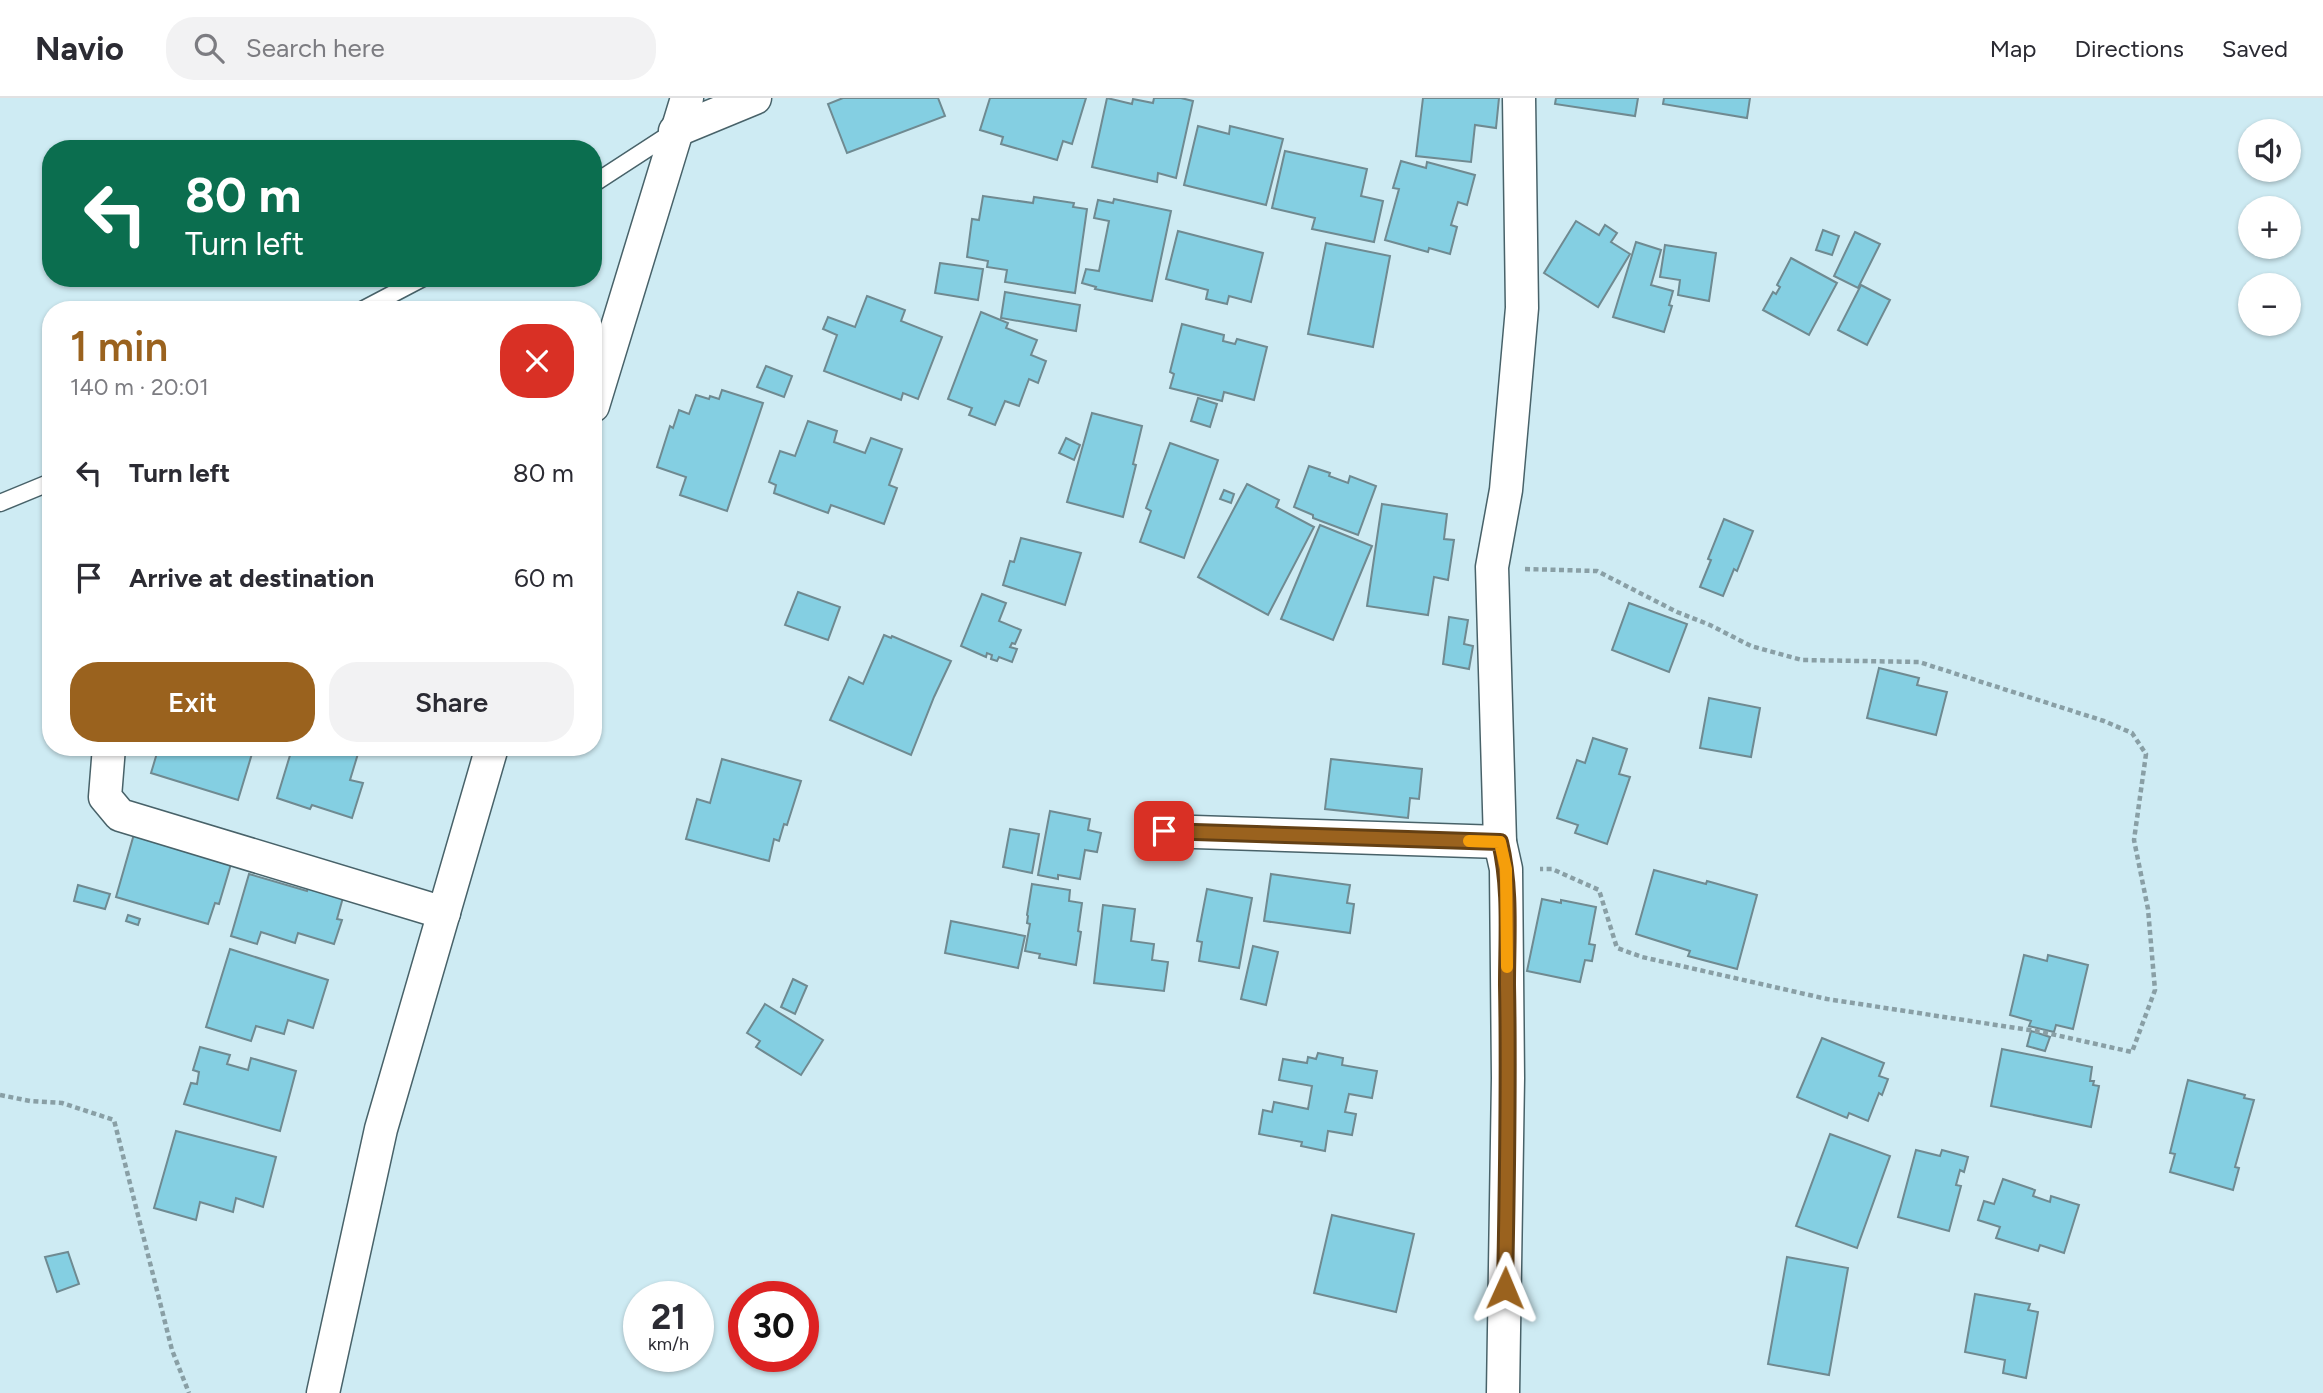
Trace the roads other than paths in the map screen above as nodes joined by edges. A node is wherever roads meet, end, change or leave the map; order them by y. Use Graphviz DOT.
graph roads {
  1 [pos="687,98"];
  2 [pos="755,98"];
  3 [pos="1519,98"];
  4 [pos="676,131"];
  5 [pos="602,178"];
  6 [pos="406,287"];
  7 [pos="379,301"];
  8 [pos="602,376"];
  9 [pos="42,486"];
  10 [pos="0,503"];
  11 [pos="108,756"];
  12 [pos="489,756"];
  13 [pos="1164,831"];
  14 [pos="1503,855"];
  15 [pos="444,913"];
  16 [pos="323,1393"];
  17 [pos="1503,1393"];
  1 -- 4 [label="street"];
  2 -- 4 [label="street"];
  3 -- 14 [label="street"];
  4 -- 5 [label="lane"];
  4 -- 8 [label="street"];
  6 -- 7 [label="lane"];
  9 -- 10 [label="lane"];
  11 -- 15 [label="street"];
  12 -- 15 [label="street"];
  13 -- 14 [label="street"];
  14 -- 17 [label="street"];
  15 -- 16 [label="street"];
}
